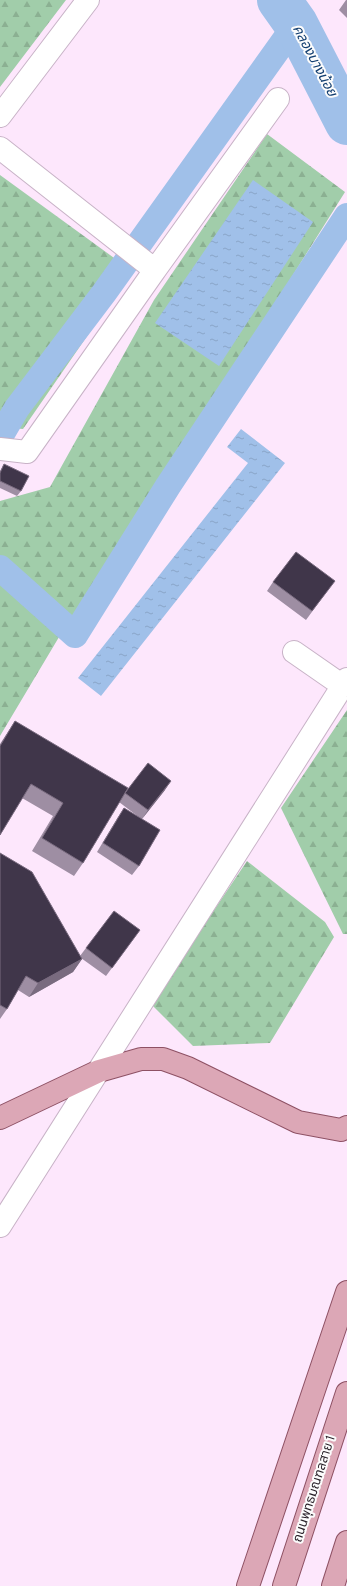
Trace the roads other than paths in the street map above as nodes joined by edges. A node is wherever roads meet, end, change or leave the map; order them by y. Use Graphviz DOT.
graph roads {
  1 [pos="88,0"];
  2 [pos="278,99"];
  3 [pos="0,116"];
  4 [pos="0,148"];
  5 [pos="155,270"];
  6 [pos="0,449"];
  7 [pos="294,652"];
  8 [pos="345,683"];
  9 [pos="99,1071"];
  10 [pos="0,1118"];
  11 [pos="347,1128"];
  12 [pos="0,1226"];
  13 [pos="347,1292"];
  14 [pos="347,1393"];
  15 [pos="347,1542"];
  16 [pos="258,1558"];
  17 [pos="248,1586"];
  18 [pos="262,1586"];
  19 [pos="284,1586"];
  20 [pos="333,1586"];
  1 -- 3 [label="street"];
  2 -- 5 [label="street"];
  4 -- 5 [label="street"];
  5 -- 6 [label="street"];
  7 -- 8 [label="street"];
  8 -- 9 [label="street"];
  9 -- 10 [label="main road"];
  9 -- 11 [label="main road"];
  9 -- 12 [label="street"];
  13 -- 16 [label="main road"];
  14 -- 19 [label="main road, ถนนพุทธมณฑลสาย 1"];
  15 -- 20 [label="main road"];
  16 -- 17 [label="main road"];
  16 -- 18 [label="main road"];
}
